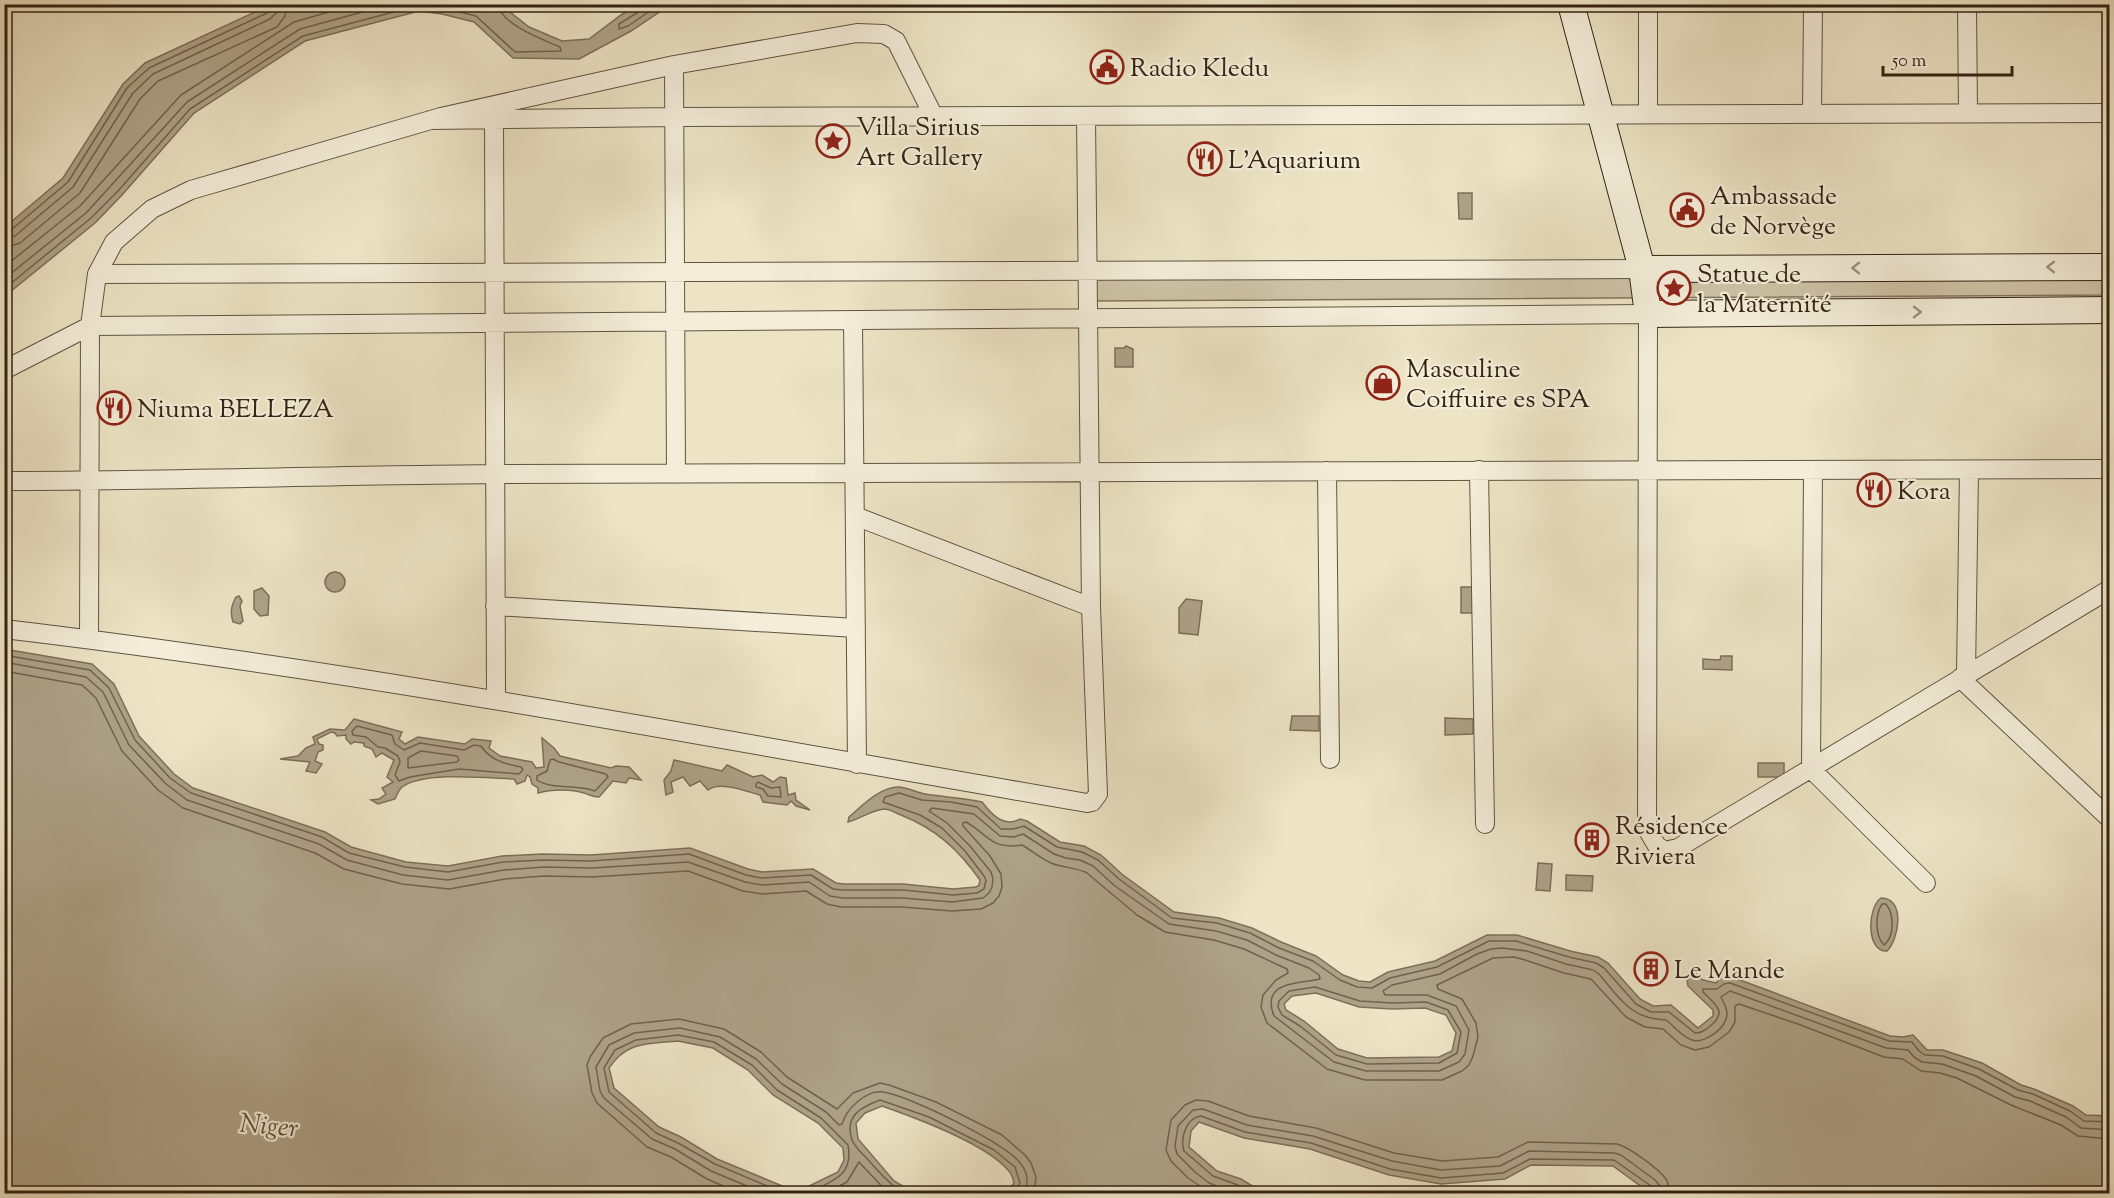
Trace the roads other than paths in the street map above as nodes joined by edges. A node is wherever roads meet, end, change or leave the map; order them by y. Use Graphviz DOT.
graph roads {
  1 [pos="1571,4"];
  2 [pos="1648,4"];
  3 [pos="1813,4"];
  4 [pos="1967,4"];
  5 [pos="674,64"];
  6 [pos="1968,113"];
  7 [pos="2109,113"];
  8 [pos="1601,114"];
  9 [pos="1648,114"];
  10 [pos="1812,114"];
  11 [pos="1086,116"];
  12 [pos="674,117"];
  13 [pos="934,117"];
  14 [pos="494,119"];
  15 [pos="430,120"];
  16 [pos="2109,267"];
  17 [pos="1642,269"];
  18 [pos="1088,271"];
  19 [pos="675,272"];
  20 [pos="494,273"];
  21 [pos="97,274"];
  22 [pos="2109,310"];
  23 [pos="1648,314"];
  24 [pos="1088,318"];
  25 [pos="853,320"];
  26 [pos="675,321"];
  27 [pos="494,323"];
  28 [pos="90,326"];
  29 [pos="4,370"];
  30 [pos="2109,469"];
  31 [pos="1479,470"];
  32 [pos="1648,470"];
  33 [pos="1813,470"];
  34 [pos="1969,470"];
  35 [pos="1090,471"];
  36 [pos="1327,471"];
  37 [pos="495,474"];
  38 [pos="676,474"];
  39 [pos="854,474"];
  40 [pos="4,481"];
  41 [pos="90,481"];
  42 [pos="855,516"];
  43 [pos="2109,588"];
  44 [pos="495,606"];
  45 [pos="1091,607"];
  46 [pos="856,628"];
  47 [pos="4,630"];
  48 [pos="89,639"];
  49 [pos="1963,676"];
  50 [pos="496,700"];
  51 [pos="1330,759"];
  52 [pos="857,764"];
  53 [pos="1811,769"];
  54 [pos="2109,819"];
  55 [pos="1485,824"];
  56 [pos="1926,883"];
  1 -- 8 [label="street"];
  2 -- 9 [label="street"];
  3 -- 10 [label="street"];
  4 -- 6 [label="street"];
  5 -- 12 [label="street"];
  5 -- 13 [label="street"];
  5 -- 15 [label="street"];
  6 -- 7 [label="street"];
  6 -- 10 [label="street"];
  8 -- 9 [label="street"];
  8 -- 11 [label="street"];
  8 -- 17 [label="street"];
  9 -- 10 [label="street"];
  11 -- 13 [label="street"];
  11 -- 18 [label="street"];
  12 -- 13 [label="street"];
  12 -- 14 [label="street"];
  12 -- 19 [label="street"];
  14 -- 15 [label="street"];
  14 -- 20 [label="street"];
  15 -- 21 [label="street"];
  16 -- 17 [label="street, one-way"];
  17 -- 18 [label="street"];
  17 -- 23 [label="street"];
  18 -- 19 [label="street"];
  18 -- 24 [label="street"];
  19 -- 20 [label="street"];
  19 -- 26 [label="street"];
  20 -- 21 [label="street"];
  20 -- 27 [label="street"];
  21 -- 28 [label="street"];
  23 -- 22 [label="street, one-way"];
  23 -- 24 [label="street"];
  23 -- 32 [label="street"];
  24 -- 25 [label="street"];
  24 -- 35 [label="street"];
  25 -- 26 [label="street"];
  25 -- 39 [label="street"];
  26 -- 27 [label="street"];
  26 -- 38 [label="street"];
  27 -- 28 [label="street"];
  27 -- 37 [label="street"];
  28 -- 29 [label="street"];
  28 -- 41 [label="street"];
  30 -- 34 [label="street"];
  31 -- 32 [label="street"];
  31 -- 36 [label="street"];
  31 -- 55 [label="street"];
  32 -- 33 [label="street"];
  32 -- 53 [label="street"];
  33 -- 34 [label="street"];
  33 -- 53 [label="street"];
  34 -- 49 [label="street"];
  35 -- 36 [label="street"];
  35 -- 39 [label="street"];
  35 -- 45 [label="street"];
  36 -- 51 [label="street"];
  37 -- 38 [label="street"];
  37 -- 41 [label="street"];
  37 -- 44 [label="street"];
  38 -- 39 [label="street"];
  39 -- 42 [label="street"];
  40 -- 41 [label="street"];
  41 -- 48 [label="street"];
  42 -- 45 [label="street"];
  42 -- 46 [label="street"];
  43 -- 49 [label="street"];
  44 -- 46 [label="street"];
  44 -- 50 [label="street"];
  45 -- 52 [label="street"];
  46 -- 52 [label="street"];
  47 -- 48 [label="street"];
  48 -- 50 [label="street"];
  49 -- 53 [label="street"];
  49 -- 54 [label="street"];
  50 -- 52 [label="street"];
  53 -- 56 [label="street"];
}
